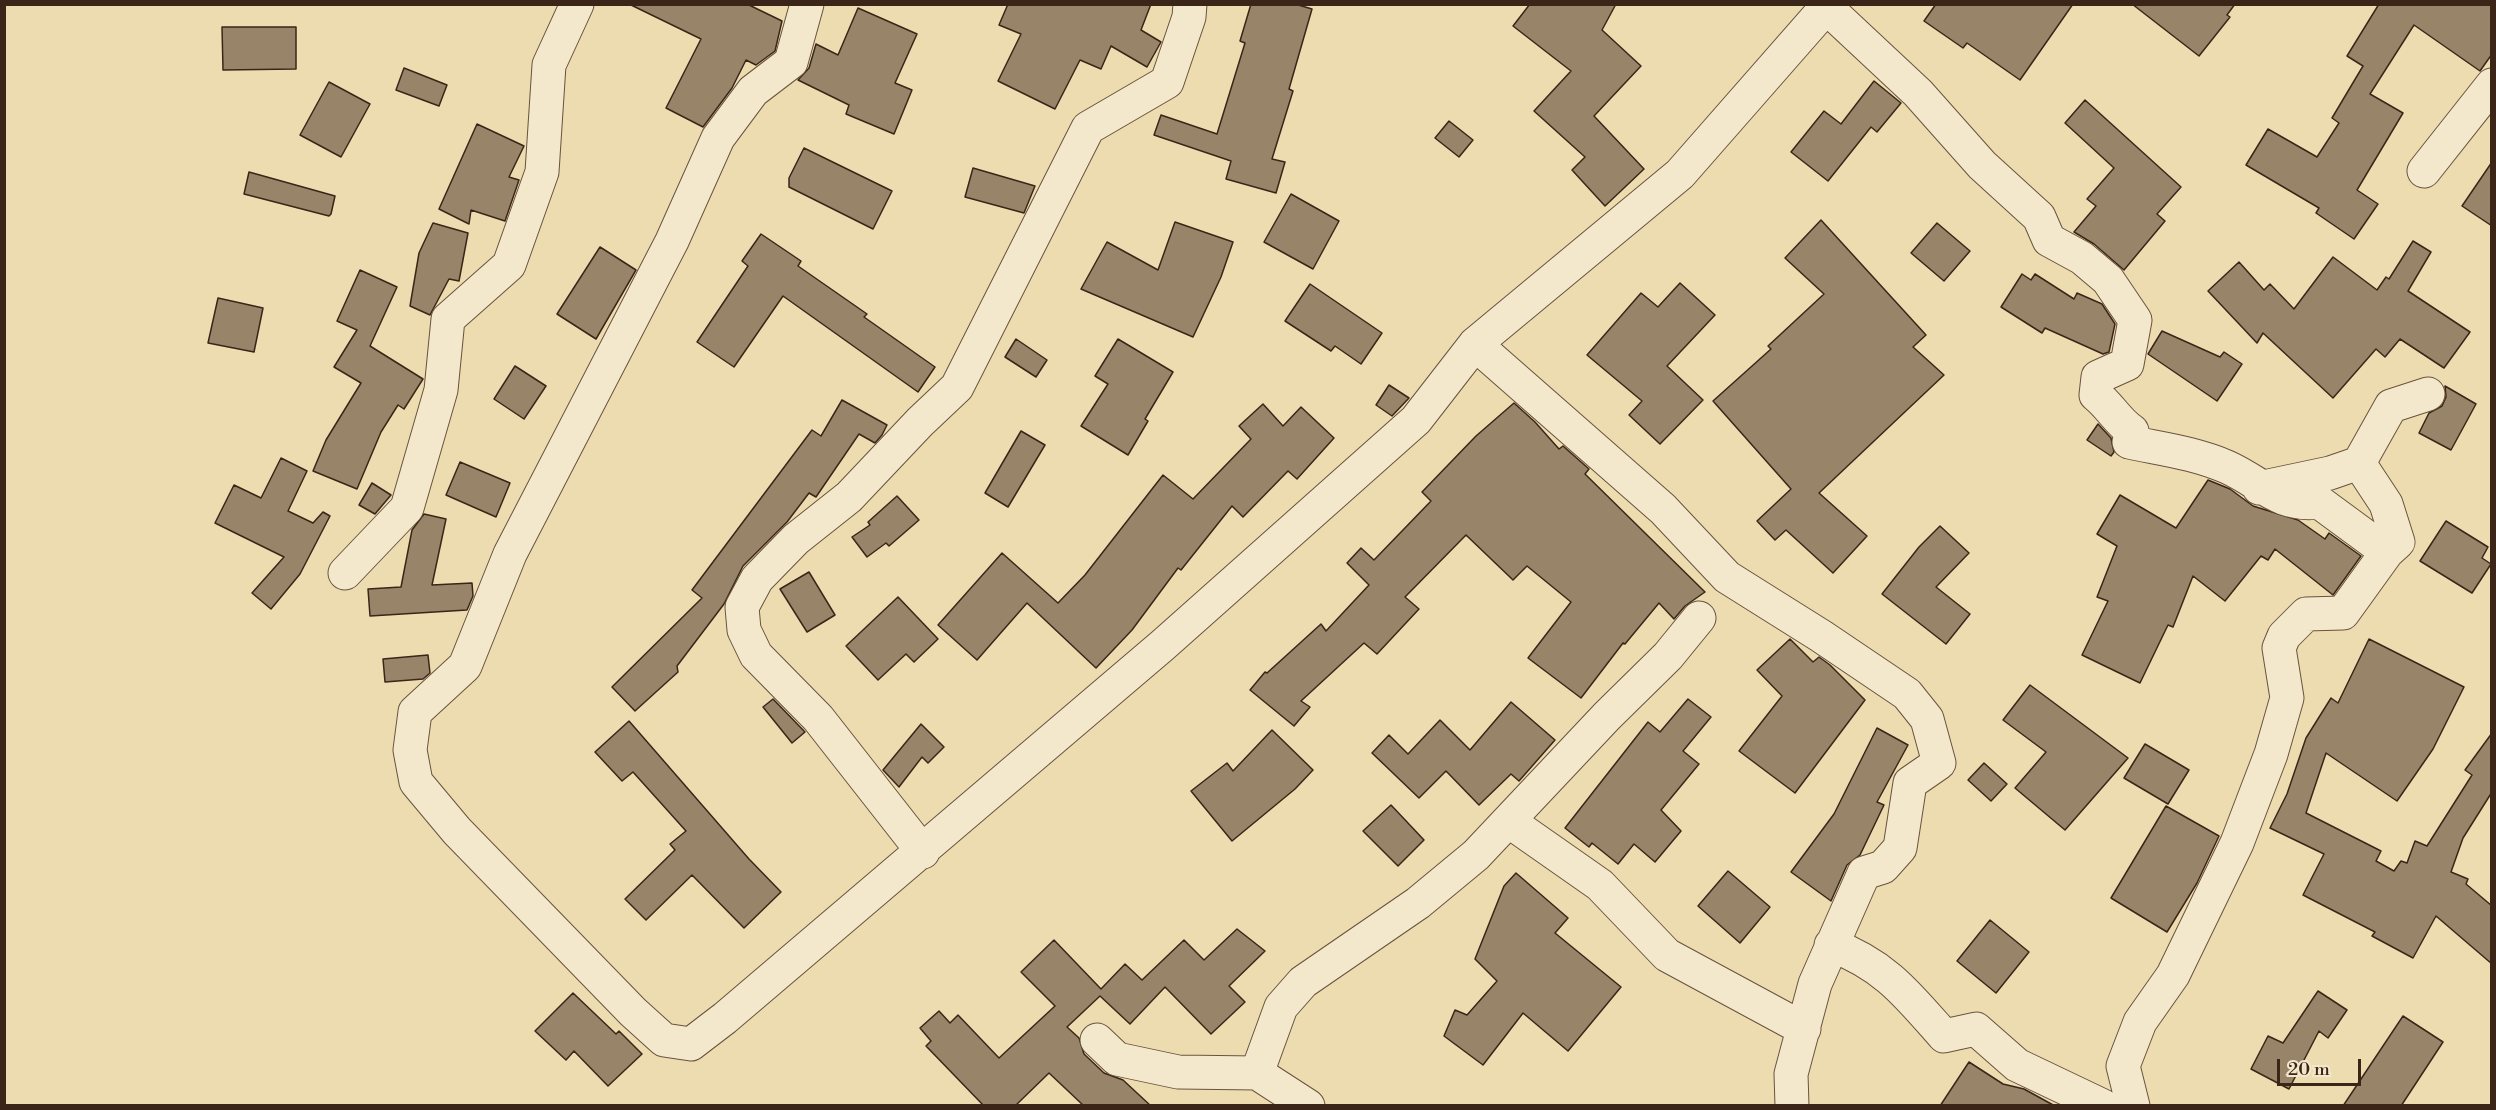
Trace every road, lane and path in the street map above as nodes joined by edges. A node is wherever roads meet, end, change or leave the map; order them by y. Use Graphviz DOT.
graph roads {
  1 [pos="577,4"];
  2 [pos="807,4"];
  3 [pos="1190,4"];
  4 [pos="1827,6"];
  5 [pos="2492,85"];
  6 [pos="2424,171"];
  7 [pos="1475,344"];
  8 [pos="2428,394"];
  9 [pos="2359,463"];
  10 [pos="2259,488"];
  11 [pos="2387,552"];
  12 [pos="345,573"];
  13 [pos="1699,618"];
  14 [pos="1510,822"];
  15 [pos="923,852"];
  16 [pos="1831,945"];
  17 [pos="1804,1029"];
  18 [pos="1097,1040"];
  19 [pos="1257,1073"];
  20 [pos="1308,1106"];
  21 [pos="1792,1106"];
  22 [pos="2103,1106"];
  23 [pos="2133,1106"];
  1 -- 12 [label="street"];
  2 -- 15 [label="street"];
  3 -- 15 [label="street"];
  4 -- 7 [label="street"];
  4 -- 10 [label="street"];
  5 -- 6 [label="street"];
  7 -- 15 [label="street"];
  7 -- 16 [label="street"];
  8 -- 9 [label="street"];
  9 -- 10 [label="street"];
  9 -- 11 [label="street"];
  10 -- 11 [label="street"];
  11 -- 23 [label="street"];
  13 -- 14 [label="street"];
  14 -- 17 [label="street"];
  14 -- 19 [label="street"];
  16 -- 17 [label="street"];
  16 -- 22 [label="street"];
  17 -- 21 [label="street"];
  18 -- 19 [label="street"];
  19 -- 20 [label="street"];
}
